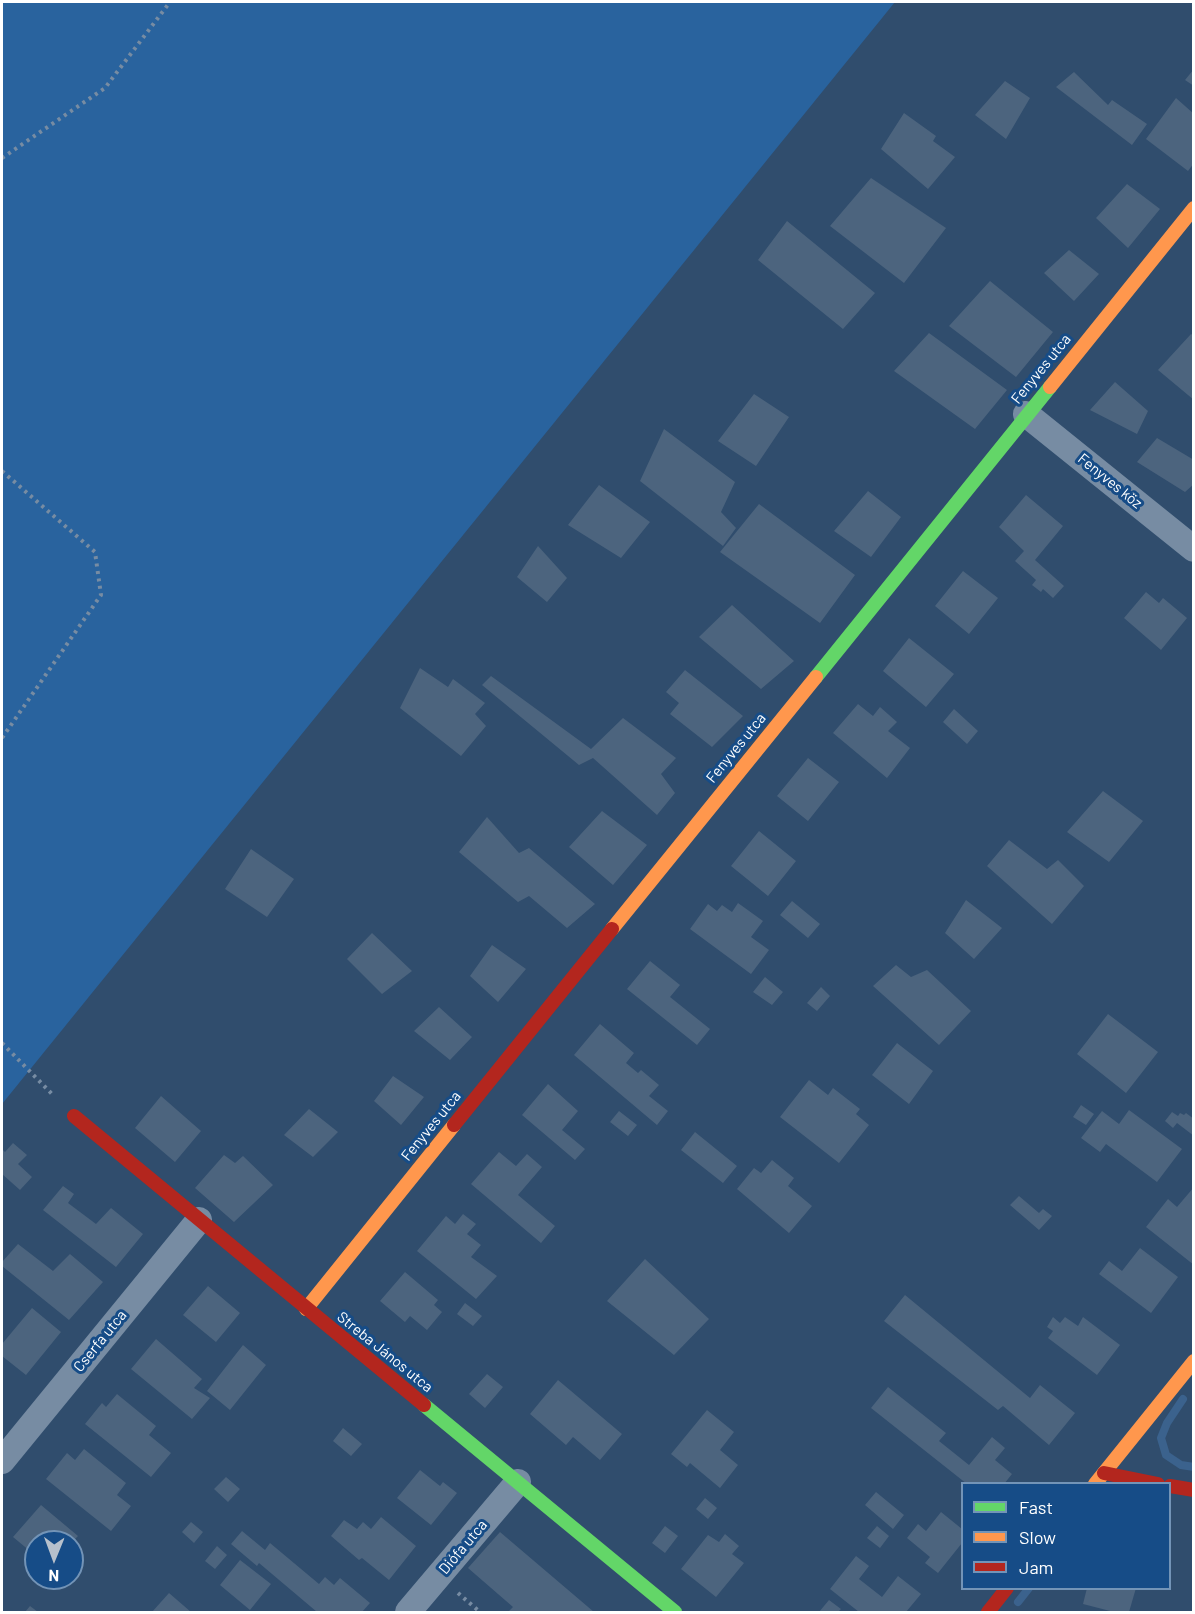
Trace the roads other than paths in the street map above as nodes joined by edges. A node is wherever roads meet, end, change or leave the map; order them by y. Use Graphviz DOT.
graph roads {
  1 [pos="1194,208"];
  2 [pos="1026,414"];
  3 [pos="1194,549"];
  4 [pos="74,1116"];
  5 [pos="199,1220"];
  6 [pos="306,1309"];
  7 [pos="1194,1361"];
  8 [pos="2,1461"];
  9 [pos="1099,1478"];
  10 [pos="518,1482"];
  11 [pos="1138,1482"];
  12 [pos="1171,1486"];
  13 [pos="1194,1490"];
  14 [pos="1005,1590"];
  15 [pos="408,1612"];
  16 [pos="675,1612"];
  17 [pos="988,1612"];
  1 -- 2 [label="street, Fenyves utca"];
  2 -- 3 [label="street, Fenyves köz"];
  2 -- 6 [label="street, Fenyves utca"];
  4 -- 5 [label="street, Streba János utca"];
  5 -- 6 [label="street, Streba János utca"];
  5 -- 8 [label="street, Cserfa utca"];
  6 -- 10 [label="street, Streba János utca"];
  7 -- 9 [label="street"];
  9 -- 11 [label="street"];
  10 -- 15 [label="street, Diófa utca"];
  10 -- 16 [label="street, Streba János utca"];
  12 -- 13 [label="street"];
  14 -- 17 [label="street"];
}
